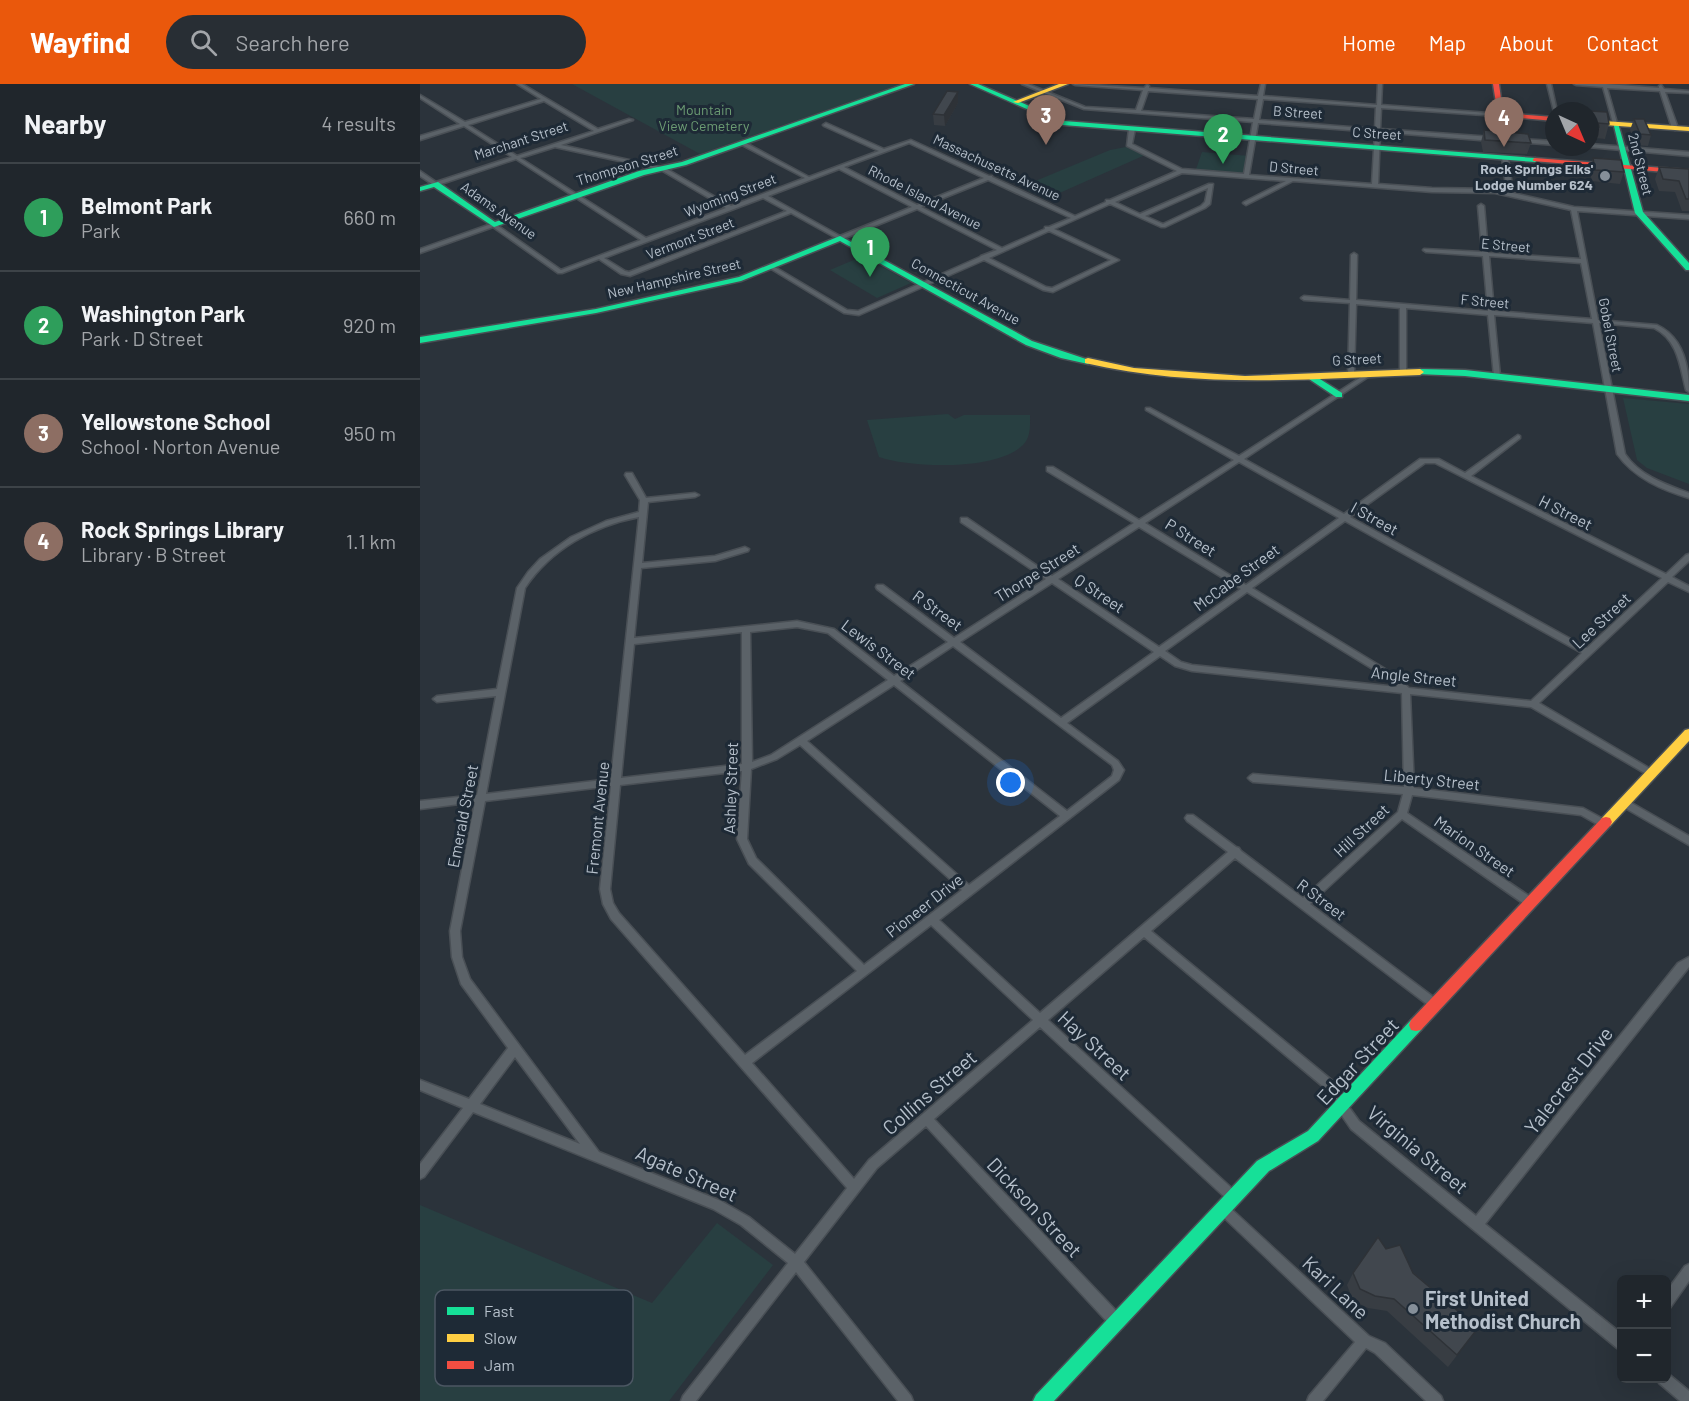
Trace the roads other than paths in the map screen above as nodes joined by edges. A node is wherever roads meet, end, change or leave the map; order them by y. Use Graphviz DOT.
graph roads {
  1 [pos="519,84"];
  2 [pos="911,84"];
  3 [pos="973,84"];
  4 [pos="1024,84"];
  5 [pos="1065,84"];
  6 [pos="1075,84"];
  7 [pos="1263,84"];
  8 [pos="1380,84"];
  9 [pos="1496,84"];
  10 [pos="1549,84"];
  11 [pos="1576,84"];
  12 [pos="1604,85"];
  13 [pos="1147,87"];
  14 [pos="1661,87"];
  15 [pos="1043,92"];
  16 [pos="1689,92"];
  17 [pos="420,96"];
  18 [pos="1261,98"];
  19 [pos="545,99"];
  20 [pos="1016,102"];
  21 [pos="1553,102"];
  22 [pos="1379,106"];
  23 [pos="1138,112"];
  24 [pos="1500,115"];
  25 [pos="1545,118"];
  26 [pos="631,120"];
  27 [pos="1256,121"];
  28 [pos="1599,122"];
  29 [pos="1615,123"];
  30 [pos="464,124"];
  31 [pos="826,125"];
  32 [pos="1675,128"];
  33 [pos="1132,129"];
  34 [pos="1689,129"];
  35 [pos="598,130"];
  36 [pos="1378,130"];
  37 [pos="420,138"];
  38 [pos="1253,139"];
  39 [pos="1503,140"];
  40 [pos="909,141"];
  41 [pos="1545,142"];
  42 [pos="742,143"];
  43 [pos="555,145"];
  44 [pos="1599,147"];
  45 [pos="1377,148"];
  46 [pos="1621,148"];
  47 [pos="882,150"];
  48 [pos="1689,153"];
  49 [pos="516,157"];
  50 [pos="1505,158"];
  51 [pos="839,167"];
  52 [pos="1626,167"];
  53 [pos="663,169"];
  54 [pos="1181,171"];
  55 [pos="1689,172"];
  56 [pos="420,173"];
  57 [pos="1215,174"];
  58 [pos="1246,176"];
  59 [pos="990,177"];
  60 [pos="808,178"];
  61 [pos="1291,180"];
  62 [pos="435,184"];
  63 [pos="1210,185"];
  64 [pos="1375,186"];
  65 [pos="420,189"];
  66 [pos="1510,194"];
  67 [pos="763,195"];
  68 [pos="577,196"];
  69 [pos="1108,201"];
  70 [pos="1246,203"];
  71 [pos="1481,206"];
  72 [pos="918,207"];
  73 [pos="730,208"];
  74 [pos="1574,209"];
  75 [pos="792,211"];
  76 [pos="1639,213"];
  77 [pos="1140,216"];
  78 [pos="1074,217"];
  79 [pos="1689,217"];
  80 [pos="494,225"];
  81 [pos="1047,228"];
  82 [pos="840,238"];
  83 [pos="645,240"];
  84 [pos="1000,249"];
  85 [pos="1426,250"];
  86 [pos="420,251"];
  87 [pos="1354,255"];
  88 [pos="1486,255"];
  89 [pos="599,257"];
  90 [pos="983,257"];
  91 [pos="1584,261"];
  92 [pos="771,267"];
  93 [pos="1689,268"];
  94 [pos="560,272"];
  95 [pos="923,284"];
  96 [pos="1305,297"];
  97 [pos="1354,301"];
  98 [pos="1403,306"];
  99 [pos="1491,314"];
  100 [pos="1596,320"];
  101 [pos="420,340"];
  102 [pos="1029,343"];
  103 [pos="1403,372"];
  104 [pos="1369,374"];
  105 [pos="1351,375"];
  106 [pos="1311,376"];
  107 [pos="1497,376"];
  108 [pos="1610,390"];
  109 [pos="1689,390"];
  110 [pos="1339,396"];
  111 [pos="1689,398"];
  112 [pos="1149,409"];
  113 [pos="1518,437"];
  114 [pos="1240,459"];
  115 [pos="1430,460"];
  116 [pos="1050,468"];
  117 [pos="629,475"];
  118 [pos="1466,476"];
  119 [pos="695,495"];
  120 [pos="1689,496"];
  121 [pos="644,500"];
  122 [pos="643,514"];
  123 [pos="1346,517"];
  124 [pos="964,520"];
  125 [pos="1140,523"];
  126 [pos="745,549"];
  127 [pos="1689,557"];
  128 [pos="639,566"];
  129 [pos="1667,578"];
  130 [pos="1052,580"];
  131 [pos="880,587"];
  132 [pos="1246,589"];
  133 [pos="1689,589"];
  134 [pos="746,629"];
  135 [pos="631,640"];
  136 [pos="955,641"];
  137 [pos="1159,651"];
  138 [pos="1588,652"];
  139 [pos="894,680"];
  140 [pos="1406,690"];
  141 [pos="502,692"];
  142 [pos="437,699"];
  143 [pos="1533,704"];
  144 [pos="1062,722"];
  145 [pos="1689,733"];
  146 [pos="800,740"];
  147 [pos="747,767"];
  148 [pos="1119,770"];
  149 [pos="1651,773"];
  150 [pos="1252,778"];
  151 [pos="616,782"];
  152 [pos="1409,790"];
  153 [pos="481,798"];
  154 [pos="1623,802"];
  155 [pos="420,805"];
  156 [pos="1402,814"];
  157 [pos="1067,816"];
  158 [pos="1190,818"];
  159 [pos="1604,824"];
  160 [pos="1689,841"];
  161 [pos="1236,851"];
  162 [pos="968,890"];
  163 [pos="1531,903"];
  164 [pos="1303,904"];
  165 [pos="931,920"];
  166 [pos="1144,931"];
  167 [pos="1689,961"];
  168 [pos="864,971"];
  169 [pos="1436,1005"];
  170 [pos="1041,1019"];
  171 [pos="515,1048"];
  172 [pos="745,1062"];
  173 [pos="420,1086"];
  174 [pos="471,1106"];
  175 [pos="1342,1106"];
  176 [pos="926,1118"];
  177 [pos="595,1155"];
  178 [pos="420,1173"];
  179 [pos="853,1186"];
  180 [pos="1233,1197"];
  181 [pos="1223,1209"];
  182 [pos="1477,1224"];
  183 [pos="797,1263"];
  184 [pos="1689,1270"];
  185 [pos="1671,1297"];
  186 [pos="1117,1322"];
  187 [pos="1617,1339"];
  188 [pos="1364,1341"];
  189 [pos="1670,1383"];
  190 [pos="1689,1400"];
  191 [pos="688,1401"];
  192 [pos="906,1401"];
  193 [pos="1042,1401"];
  194 [pos="1314,1401"];
  195 [pos="1436,1401"];
  1 -- 19 [label="street"];
  2 -- 42 [label="street, Thompson Street"];
  3 -- 20 [label="street, C Street"];
  4 -- 15 [label="street, B Street"];
  5 -- 15 [label="street"];
  6 -- 13 [label="street"];
  7 -- 18 [label="street"];
  8 -- 22 [label="street"];
  9 -- 24 [label="street"];
  10 -- 21 [label="street"];
  11 -- 12 [label="street"];
  12 -- 14 [label="street"];
  12 -- 29 [label="street, 2nd Street"];
  13 -- 18 [label="street"];
  13 -- 23 [label="street"];
  14 -- 16 [label="street"];
  14 -- 32 [label="street"];
  15 -- 20 [label="street"];
  15 -- 23 [label="street, B Street"];
  17 -- 30 [label="street"];
  18 -- 22 [label="street"];
  18 -- 27 [label="street"];
  19 -- 30 [label="street"];
  19 -- 35 [label="street"];
  20 -- 33 [label="street, C Street"];
  22 -- 24 [label="street"];
  22 -- 36 [label="street"];
  23 -- 27 [label="street, B Street"];
  24 -- 25 [label="street"];
  24 -- 39 [label="street"];
  26 -- 35 [label="street, Marchant Street"];
  27 -- 36 [label="street, B Street"];
  27 -- 38 [label="street"];
  28 -- 29 [label="street"];
  29 -- 32 [label="street"];
  29 -- 46 [label="street, 2nd Street"];
  30 -- 37 [label="street"];
  30 -- 49 [label="street"];
  31 -- 47 [label="street"];
  32 -- 34 [label="street"];
  33 -- 38 [label="street, C Street"];
  33 -- 54 [label="street"];
  35 -- 43 [label="street, Marchant Street"];
  36 -- 39 [label="street, B Street"];
  36 -- 45 [label="street"];
  38 -- 45 [label="street, C Street"];
  38 -- 58 [label="street"];
  39 -- 41 [label="street, B Street"];
  40 -- 47 [label="street, Wyoming Street"];
  40 -- 59 [label="street, Massachusetts Avenue"];
  42 -- 53 [label="street, Thompson Street"];
  42 -- 60 [label="street"];
  43 -- 49 [label="street, Marchant Street"];
  43 -- 53 [label="street"];
  44 -- 46 [label="street"];
  45 -- 50 [label="street, C Street"];
  45 -- 64 [label="street"];
  46 -- 48 [label="street"];
  46 -- 52 [label="street, 2nd Street"];
  47 -- 51 [label="street, Wyoming Street"];
  49 -- 62 [label="street, Marchant Street"];
  49 -- 68 [label="street"];
  50 -- 52 [label="street, C Street"];
  50 -- 66 [label="street"];
  51 -- 60 [label="street, Wyoming Street"];
  51 -- 72 [label="street, Rhode Island Avenue"];
  52 -- 55 [label="street, C Street"];
  52 -- 76 [label="street, 2nd Street"];
  53 -- 68 [label="street, Thompson Street"];
  53 -- 73 [label="street"];
  54 -- 57 [label="street, D Street"];
  54 -- 69 [label="street, D Street"];
  56 -- 62 [label="street, Adams Avenue"];
  57 -- 58 [label="street, D Street"];
  57 -- 63 [label="street"];
  58 -- 61 [label="street, D Street"];
  59 -- 72 [label="street, New Hampshire Street"];
  59 -- 78 [label="street, Massachusetts Avenue"];
  60 -- 67 [label="street, Wyoming Street"];
  61 -- 64 [label="street, D Street"];
  61 -- 70 [label="street"];
  62 -- 65 [label="street, Marchant Street"];
  62 -- 80 [label="street, Adams Avenue"];
  63 -- 77 [label="street"];
  63 -- 77 [label="street"];
  64 -- 66 [label="street, D Street"];
  66 -- 74 [label="street, D Street"];
  67 -- 73 [label="street, Wyoming Street"];
  67 -- 75 [label="street, Connecticut Avenue"];
  68 -- 80 [label="street, Thompson Street"];
  68 -- 83 [label="street"];
  69 -- 77 [label="street"];
  69 -- 78 [label="street, D Street"];
  71 -- 88 [label="street"];
  72 -- 82 [label="street, New Hampshire Street"];
  72 -- 84 [label="street, Rhode Island Avenue"];
  73 -- 83 [label="street, Wyoming Street"];
  74 -- 76 [label="street, D Street"];
  74 -- 91 [label="street, Gobel Street"];
  75 -- 82 [label="street, Connecticut Avenue"];
  75 -- 89 [label="street, Vermont Street"];
  76 -- 79 [label="street, D Street"];
  76 -- 93 [label="street, 2nd Street"];
  78 -- 81 [label="street, D Street"];
  80 -- 86 [label="street, Thompson Street"];
  80 -- 94 [label="street, Adams Avenue"];
  81 -- 84 [label="street, D Street"];
  81 -- 90 [label="street"];
  82 -- 92 [label="street, New Hampshire Street"];
  82 -- 95 [label="street, Connecticut Avenue"];
  83 -- 89 [label="street, Wyoming Street"];
  84 -- 90 [label="street, D Street"];
  85 -- 88 [label="street, E Street"];
  87 -- 97 [label="street"];
  88 -- 91 [label="street, E Street"];
  88 -- 99 [label="street"];
  89 -- 94 [label="street, Wyoming Street"];
  90 -- 95 [label="street, D Street"];
  91 -- 100 [label="street, Gobel Street"];
  92 -- 95 [label="street, D Street"];
  92 -- 101 [label="street, New Hampshire Street"];
  95 -- 102 [label="street, Connecticut Avenue"];
  96 -- 97 [label="street, F Street"];
  97 -- 98 [label="street, F Street"];
  97 -- 105 [label="street"];
  98 -- 99 [label="street, F Street"];
  98 -- 103 [label="street"];
  99 -- 100 [label="street, F Street"];
  99 -- 107 [label="street"];
  100 -- 108 [label="street, Gobel Street"];
  100 -- 109 [label="street, F Street"];
  102 -- 106 [label="street, G Street"];
  103 -- 104 [label="street, G Street"];
  103 -- 107 [label="street, G Street"];
  104 -- 105 [label="street, G Street"];
  104 -- 110 [label="street, Thorpe Street"];
  105 -- 106 [label="street, G Street"];
  106 -- 110 [label="street"];
  107 -- 108 [label="street, G Street"];
  108 -- 111 [label="street, G Street"];
  108 -- 120 [label="street, Gobel Street"];
  110 -- 114 [label="street, Thorpe Street"];
  112 -- 114 [label="street, I Street"];
  113 -- 118 [label="street"];
  114 -- 123 [label="street, I Street"];
  114 -- 125 [label="street, Thorpe Street"];
  115 -- 118 [label="street, H Street"];
  115 -- 123 [label="street, McCabe Street"];
  116 -- 125 [label="street, P Street"];
  117 -- 121 [label="street"];
  118 -- 129 [label="street, H Street"];
  119 -- 121 [label="street"];
  121 -- 122 [label="street, Fremont Avenue"];
  122 -- 128 [label="street, Fremont Avenue"];
  122 -- 141 [label="street, Emerald Street"];
  123 -- 132 [label="street, McCabe Street"];
  123 -- 138 [label="street, I Street"];
  124 -- 130 [label="street, Q Street"];
  125 -- 130 [label="street, Thorpe Street"];
  125 -- 132 [label="street, P Street"];
  126 -- 128 [label="street"];
  127 -- 129 [label="street, Lee Street"];
  128 -- 135 [label="street, Fremont Avenue"];
  129 -- 133 [label="street, H Street"];
  129 -- 138 [label="street, Lee Street"];
  130 -- 136 [label="street, Thorpe Street"];
  130 -- 137 [label="street, Q Street"];
  131 -- 136 [label="street, R Street"];
  132 -- 137 [label="street, McCabe Street"];
  132 -- 140 [label="street, P Street"];
  134 -- 135 [label="street, Lewis Street"];
  134 -- 139 [label="street, Lewis Street"];
  134 -- 147 [label="street, Ashley Street"];
  135 -- 151 [label="street, Fremont Avenue"];
  136 -- 139 [label="street, Thorpe Street"];
  136 -- 144 [label="street, R Street"];
  137 -- 140 [label="street, Angle Street"];
  137 -- 144 [label="street, McCabe Street"];
  138 -- 143 [label="street, Lee Street"];
  139 -- 146 [label="street, Thorpe Street"];
  139 -- 157 [label="street, Lewis Street"];
  140 -- 143 [label="street, Angle Street"];
  140 -- 152 [label="street, Hill Street"];
  141 -- 142 [label="street"];
  141 -- 153 [label="street, Emerald Street"];
  143 -- 149 [label="street, Angle Street"];
  144 -- 148 [label="street, R Street"];
  145 -- 149 [label="street, Edgar Street"];
  146 -- 147 [label="street, Thorpe Street"];
  146 -- 162 [label="street"];
  147 -- 151 [label="street, Thorpe Street"];
  147 -- 168 [label="street, Ashley Street"];
  148 -- 157 [label="street, Pioneer Drive"];
  149 -- 154 [label="street, Edgar Street"];
  150 -- 152 [label="street, Liberty Street"];
  151 -- 153 [label="street, Thorpe Street"];
  151 -- 172 [label="street, Fremont Avenue"];
  152 -- 156 [label="street, Hill Street"];
  152 -- 159 [label="street, Liberty Street"];
  153 -- 155 [label="street, Thorpe Street"];
  153 -- 171 [label="street, Emerald Street"];
  154 -- 159 [label="street, Edgar Street"];
  154 -- 160 [label="street"];
  156 -- 163 [label="street, Marion Street"];
  156 -- 164 [label="street, Hill Street"];
  157 -- 162 [label="street, Pioneer Drive"];
  158 -- 161 [label="street, R Street"];
  159 -- 163 [label="street, Edgar Street"];
  161 -- 164 [label="street, R Street"];
  161 -- 166 [label="street, Collins Street"];
  162 -- 165 [label="street, Pioneer Drive"];
  163 -- 169 [label="street, Edgar Street"];
  164 -- 169 [label="street, R Street"];
  165 -- 168 [label="street, Pioneer Drive"];
  165 -- 170 [label="street, Hay Street"];
  166 -- 170 [label="street, Collins Street"];
  166 -- 175 [label="street, Virginia Street"];
  167 -- 182 [label="street, Yalecrest Drive"];
  168 -- 172 [label="street, Pioneer Drive"];
  169 -- 175 [label="street, Edgar Street"];
  170 -- 176 [label="street, Collins Street"];
  170 -- 180 [label="street, Hay Street"];
  171 -- 174 [label="street"];
  171 -- 177 [label="street, Emerald Street"];
  172 -- 179 [label="street, Fremont Avenue"];
  173 -- 174 [label="street, Agate Street"];
  174 -- 177 [label="street, Agate Street"];
  174 -- 178 [label="street"];
  175 -- 180 [label="street, Edgar Street"];
  175 -- 182 [label="street, Virginia Street"];
  176 -- 179 [label="street, Collins Street"];
  176 -- 186 [label="street, Dickson Street"];
  177 -- 183 [label="street, Agate Street"];
  179 -- 183 [label="street, Collins Street"];
  180 -- 181 [label="street, Edgar Street"];
  181 -- 186 [label="street, Edgar Street"];
  181 -- 188 [label="street, Kari Lane"];
  182 -- 187 [label="street, Virginia Street"];
  183 -- 191 [label="street, Collins Street"];
  183 -- 192 [label="street, Agate Street"];
  184 -- 185 [label="street"];
  186 -- 193 [label="street, Edgar Street"];
  188 -- 194 [label="street, Kari Lane"];
  188 -- 195 [label="street"];
  189 -- 190 [label="street"];
}
